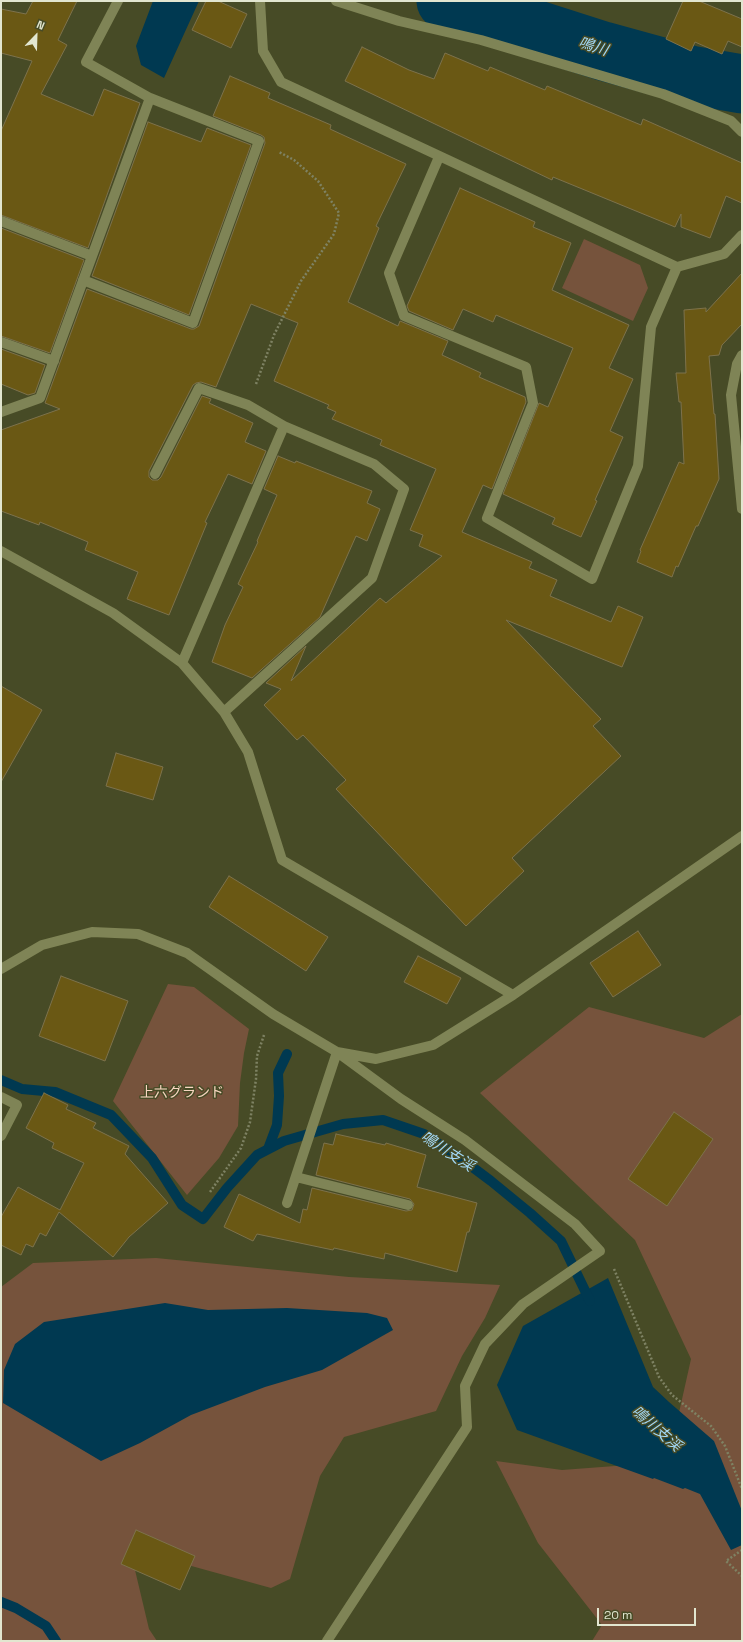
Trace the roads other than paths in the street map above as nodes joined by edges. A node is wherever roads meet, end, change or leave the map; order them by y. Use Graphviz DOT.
graph roads {
  1 [pos="118,1"];
  2 [pos="260,1"];
  3 [pos="336,1"];
  4 [pos="150,98"];
  5 [pos="742,132"];
  6 [pos="440,157"];
  7 [pos="1,221"];
  8 [pos="742,235"];
  9 [pos="92,256"];
  10 [pos="677,267"];
  11 [pos="83,280"];
  12 [pos="1,342"];
  13 [pos="742,355"];
  14 [pos="54,361"];
  15 [pos="1,412"];
  16 [pos="284,426"];
  17 [pos="155,474"];
  18 [pos="742,509"];
  19 [pos="1,551"];
  20 [pos="182,663"];
  21 [pos="224,712"];
  22 [pos="742,836"];
  23 [pos="1,969"];
  24 [pos="513,996"];
  25 [pos="337,1052"];
  26 [pos="1,1097"];
  27 [pos="1,1136"];
  28 [pos="296,1177"];
  29 [pos="287,1203"];
  30 [pos="408,1205"];
  31 [pos="327,1641"];
  1 -- 4 [label="street"];
  2 -- 6 [label="street"];
  3 -- 5 [label="street"];
  4 -- 9 [label="street"];
  4 -- 11 [label="street"];
  6 -- 10 [label="street"];
  6 -- 10 [label="street"];
  7 -- 9 [label="street"];
  8 -- 10 [label="street"];
  9 -- 11 [label="street"];
  11 -- 14 [label="street"];
  12 -- 14 [label="street"];
  13 -- 18 [label="street"];
  14 -- 15 [label="street"];
  16 -- 17 [label="street"];
  16 -- 20 [label="street"];
  16 -- 21 [label="street"];
  19 -- 20 [label="street"];
  20 -- 21 [label="street"];
  21 -- 24 [label="street"];
  22 -- 24 [label="street"];
  23 -- 25 [label="street"];
  24 -- 25 [label="street"];
  25 -- 28 [label="street"];
  25 -- 31 [label="street"];
  26 -- 27 [label="street"];
  28 -- 29 [label="street"];
  28 -- 30 [label="street"];
}
